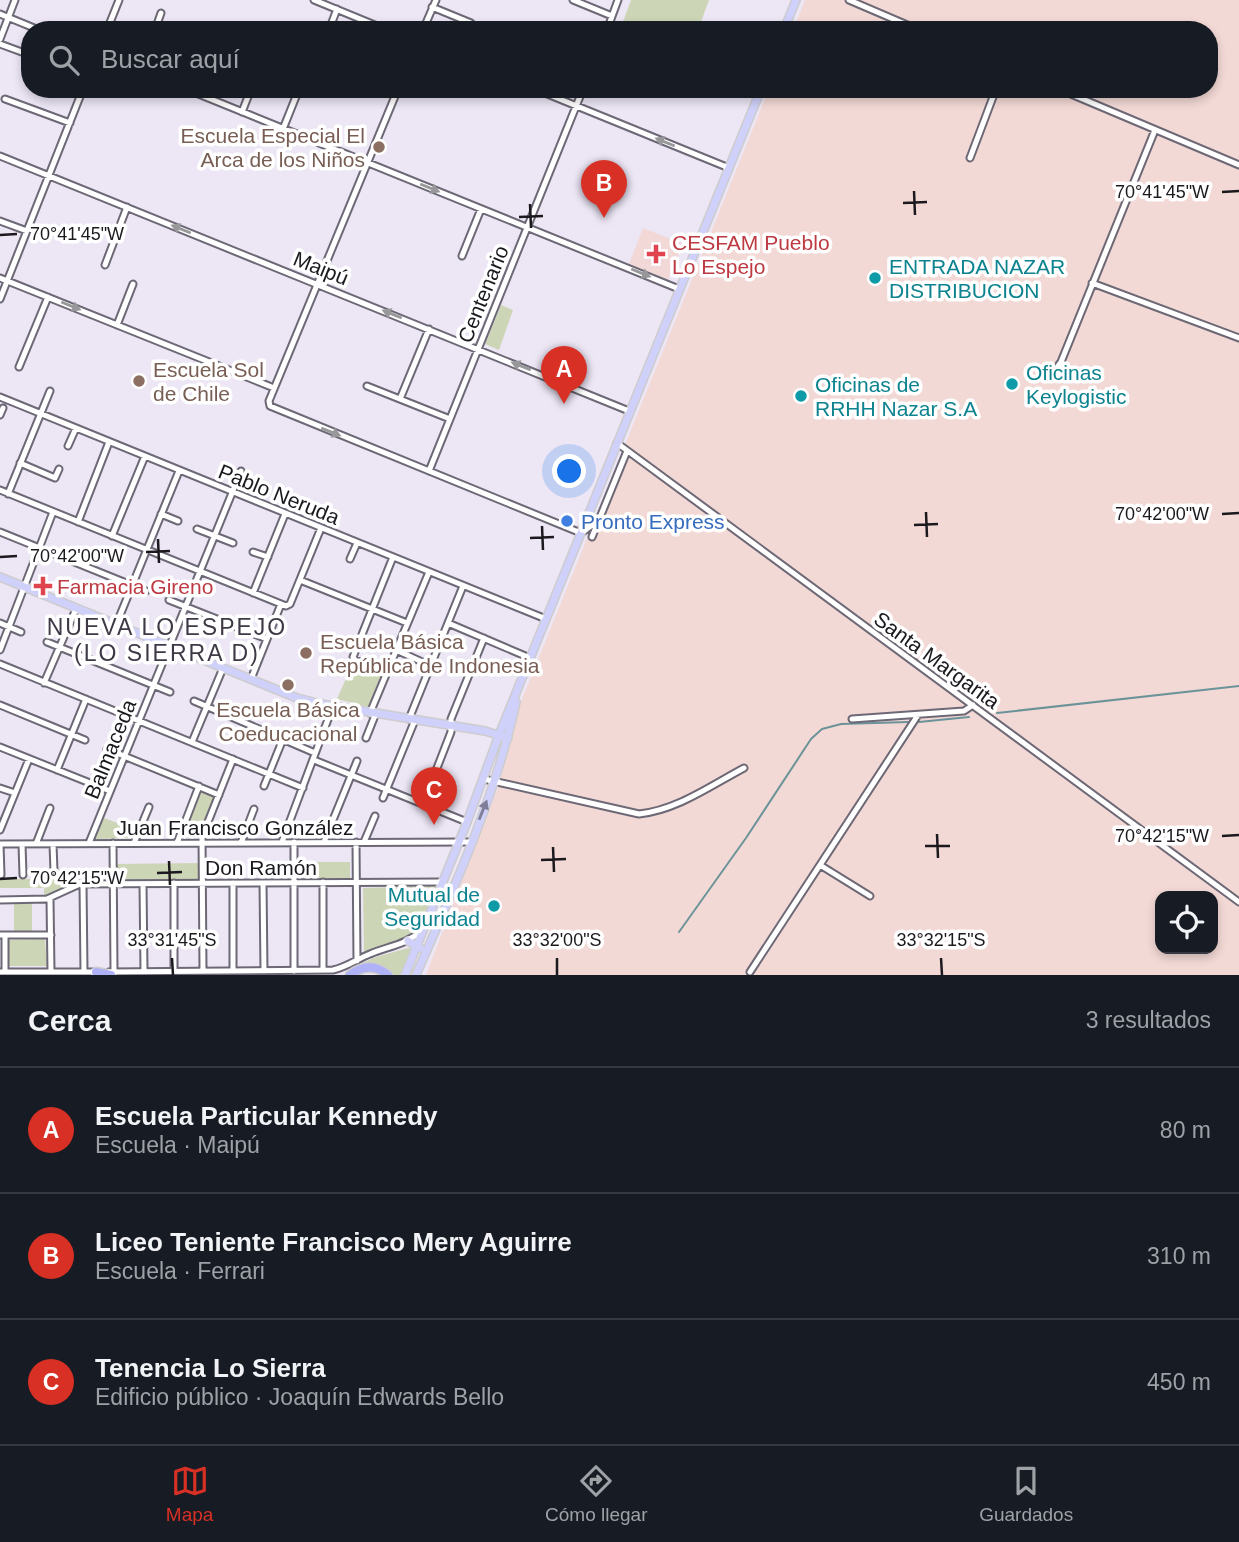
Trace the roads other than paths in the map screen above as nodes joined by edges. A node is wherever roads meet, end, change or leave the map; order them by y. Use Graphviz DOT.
graph roads {
  1 [pos="15,0"];
  2 [pos="119,0"];
  3 [pos="314,0"];
  4 [pos="436,0"];
  5 [pos="573,0"];
  6 [pos="618,0"];
  7 [pos="796,0"];
  8 [pos="849,0"];
  9 [pos="432,7"];
  10 [pos="337,9"];
  11 [pos="161,13"];
  12 [pos="0,14"];
  13 [pos="612,16"];
  14 [pos="8,18"];
  15 [pos="111,21"];
  16 [pos="158,21"];
  17 [pos="332,21"];
  18 [pos="359,21"];
  19 [pos="427,21"];
  20 [pos="466,21"];
  21 [pos="610,21"];
  22 [pos="788,21"];
  23 [pos="898,21"];
  24 [pos="21,23"];
  25 [pos="0,42"];
  26 [pos="21,51"];
  27 [pos="80,98"];
  28 [pos="208,98"];
  29 [pos="247,98"];
  30 [pos="295,98"];
  31 [pos="394,98"];
  32 [pos="557,98"];
  33 [pos="579,98"];
  34 [pos="757,98"];
  35 [pos="993,98"];
  36 [pos="1080,98"];
  37 [pos="5,99"];
  38 [pos="576,106"];
  39 [pos="242,112"];
  40 [pos="70,123"];
  41 [pos="283,129"];
  42 [pos="1155,130"];
  43 [pos="0,156"];
  44 [pos="970,158"];
  45 [pos="367,163"];
  46 [pos="1239,165"];
  47 [pos="729,168"];
  48 [pos="49,176"];
  49 [pos="127,207"];
  50 [pos="481,209"];
  51 [pos="0,220"];
  52 [pos="527,228"];
  53 [pos="27,231"];
  54 [pos="462,256"];
  55 [pos="105,265"];
  56 [pos="0,278"];
  57 [pos="8,281"];
  58 [pos="1092,283"];
  59 [pos="133,284"];
  60 [pos="316,284"];
  61 [pos="679,289"];
  62 [pos="48,297"];
  63 [pos="0,299"];
  64 [pos="117,325"];
  65 [pos="429,329"];
  66 [pos="1239,338"];
  67 [pos="478,349"];
  68 [pos="19,367"];
  69 [pos="1055,370"];
  70 [pos="367,386"];
  71 [pos="274,388"];
  72 [pos="50,391"];
  73 [pos="0,397"];
  74 [pos="400,399"];
  75 [pos="3,408"];
  76 [pos="629,411"];
  77 [pos="41,414"];
  78 [pos="0,415"];
  79 [pos="450,419"];
  80 [pos="76,428"];
  81 [pos="109,442"];
  82 [pos="618,443"];
  83 [pos="68,446"];
  84 [pos="627,451"];
  85 [pos="145,456"];
  86 [pos="20,463"];
  87 [pos="59,469"];
  88 [pos="179,471"];
  89 [pos="241,471"];
  90 [pos="429,471"];
  91 [pos="0,490"];
  92 [pos="232,492"];
  93 [pos="8,494"];
  94 [pos="52,512"];
  95 [pos="161,514"];
  96 [pos="285,514"];
  97 [pos="178,521"];
  98 [pos="598,521"];
  99 [pos="78,522"];
  100 [pos="321,528"];
  101 [pos="197,529"];
  102 [pos="0,532"];
  103 [pos="581,533"];
  104 [pos="112,536"];
  105 [pos="215,536"];
  106 [pos="592,537"];
  107 [pos="233,543"];
  108 [pos="357,543"];
  109 [pos="38,547"];
  110 [pos="146,550"];
  111 [pos="253,552"];
  112 [pos="268,557"];
  113 [pos="393,557"];
  114 [pos="350,559"];
  115 [pos="200,571"];
  116 [pos="429,572"];
  117 [pos="0,577"];
  118 [pos="300,580"];
  119 [pos="132,585"];
  120 [pos="463,586"];
  121 [pos="24,587"];
  122 [pos="146,591"];
  123 [pos="253,593"];
  124 [pos="169,600"];
  125 [pos="285,605"];
  126 [pos="186,607"];
  127 [pos="76,609"];
  128 [pos="372,609"];
  129 [pos="546,619"];
  130 [pos="0,623"];
  131 [pos="407,623"];
  132 [pos="448,623"];
  133 [pos="116,625"];
  134 [pos="9,627"];
  135 [pos="21,632"];
  136 [pos="484,638"];
  137 [pos="267,639"];
  138 [pos="47,642"];
  139 [pos="169,646"];
  140 [pos="60,647"];
  141 [pos="0,649"];
  142 [pos="396,650"];
  143 [pos="530,658"];
  144 [pos="0,664"];
  145 [pos="431,666"];
  146 [pos="223,668"];
  147 [pos="387,672"];
  148 [pos="251,679"];
  149 [pos="44,682"];
  150 [pos="520,684"];
  151 [pos="153,686"];
  152 [pos="170,692"];
  153 [pos="86,699"];
  154 [pos="194,701"];
  155 [pos="0,705"];
  156 [pos="973,705"];
  157 [pos="333,706"];
  158 [pos="206,707"];
  159 [pos="373,713"];
  160 [pos="918,715"];
  161 [pos="412,719"];
  162 [pos="852,719"];
  163 [pos="139,721"];
  164 [pos="451,726"];
  165 [pos="71,734"];
  166 [pos="499,735"];
  167 [pos="366,738"];
  168 [pos="508,738"];
  169 [pos="283,739"];
  170 [pos="85,740"];
  171 [pos="192,742"];
  172 [pos="0,747"];
  173 [pos="107,749"];
  174 [pos="315,753"];
  175 [pos="124,756"];
  176 [pos="29,759"];
  177 [pos="233,759"];
  178 [pos="314,760"];
  179 [pos="357,761"];
  180 [pos="744,768"];
  181 [pos="57,770"];
  182 [pos="269,774"];
  183 [pos="351,775"];
  184 [pos="484,779"];
  185 [pos="495,781"];
  186 [pos="199,786"];
  187 [pos="264,786"];
  188 [pos="0,788"];
  189 [pos="303,788"];
  190 [pos="387,789"];
  191 [pos="110,791"];
  192 [pos="15,793"];
  193 [pos="219,795"];
  194 [pos="383,798"];
  195 [pos="423,804"];
  196 [pos="149,807"];
  197 [pos="50,808"];
  198 [pos="254,809"];
  199 [pos="375,817"];
  200 [pos="467,822"];
  201 [pos="0,830"];
  202 [pos="282,842"];
  203 [pos="293,842"];
  204 [pos="324,842"];
  205 [pos="356,842"];
  206 [pos="364,842"];
  207 [pos="459,842"];
  208 [pos="470,842"];
  209 [pos="89,843"];
  210 [pos="113,843"];
  211 [pos="134,843"];
  212 [pos="177,843"];
  213 [pos="202,843"];
  214 [pos="241,843"];
  215 [pos="0,844"];
  216 [pos="22,844"];
  217 [pos="36,844"];
  218 [pos="53,844"];
  219 [pos="820,865"];
  220 [pos="54,871"];
  221 [pos="1,875"];
  222 [pos="23,875"];
  223 [pos="356,882"];
  224 [pos="443,882"];
  225 [pos="174,883"];
  226 [pos="203,883"];
  227 [pos="233,883"];
  228 [pos="263,883"];
  229 [pos="294,883"];
  230 [pos="323,883"];
  231 [pos="83,884"];
  232 [pos="113,884"];
  233 [pos="143,884"];
  234 [pos="870,896"];
  235 [pos="50,899"];
  236 [pos="0,900"];
  237 [pos="1239,902"];
  238 [pos="429,914"];
  239 [pos="440,918"];
  240 [pos="424,928"];
  241 [pos="2,935"];
  242 [pos="51,935"];
  243 [pos="408,941"];
  244 [pos="417,945"];
  245 [pos="356,961"];
  246 [pos="323,970"];
  247 [pos="144,971"];
  248 [pos="174,971"];
  249 [pos="203,971"];
  250 [pos="233,971"];
  251 [pos="264,971"];
  252 [pos="293,971"];
  253 [pos="2,972"];
  254 [pos="51,972"];
  255 [pos="84,972"];
  256 [pos="96,972"];
  257 [pos="750,972"];
  258 [pos="113,973"];
  259 [pos="350,975"];
  260 [pos="388,975"];
  261 [pos="405,975"];
  262 [pos="416,975"];
  1 -- 14 [label="street"];
  2 -- 15 [label="street"];
  3 -- 10 [label="street"];
  4 -- 9 [label="street"];
  5 -- 13 [label="street"];
  6 -- 13 [label="street"];
  7 -- 22 [label="main road"];
  8 -- 23 [label="street"];
  9 -- 19 [label="street"];
  9 -- 20 [label="street"];
  10 -- 17 [label="street"];
  10 -- 18 [label="street"];
  11 -- 16 [label="street"];
  12 -- 14 [label="street"];
  13 -- 21 [label="street"];
  14 -- 24 [label="street"];
  14 -- 25 [label="street"];
  25 -- 26 [label="street"];
  27 -- 40 [label="street"];
  28 -- 39 [label="street"];
  29 -- 39 [label="street"];
  30 -- 41 [label="street"];
  31 -- 45 [label="street"];
  32 -- 38 [label="street"];
  33 -- 38 [label="street, Centenario"];
  34 -- 47 [label="main road"];
  35 -- 44 [label="street"];
  36 -- 42 [label="street"];
  37 -- 40 [label="street"];
  47 -- 38 [label="street, one-way"];
  38 -- 52 [label="street, Centenario"];
  39 -- 41 [label="street"];
  40 -- 48 [label="street"];
  41 -- 45 [label="street"];
  42 -- 46 [label="street"];
  42 -- 58 [label="street"];
  43 -- 48 [label="street, Maipú"];
  45 -- 50 [label="street, one-way"];
  45 -- 60 [label="street"];
  47 -- 61 [label="main road"];
  48 -- 49 [label="street, Maipú"];
  48 -- 53 [label="street"];
  49 -- 55 [label="street"];
  60 -- 49 [label="street, Maipú, one-way"];
  50 -- 52 [label="street"];
  50 -- 54 [label="street"];
  51 -- 53 [label="street"];
  52 -- 61 [label="street, one-way"];
  52 -- 67 [label="street, Centenario"];
  53 -- 57 [label="street"];
  56 -- 57 [label="street"];
  57 -- 62 [label="street"];
  57 -- 63 [label="street"];
  58 -- 66 [label="street"];
  58 -- 69 [label="street"];
  59 -- 64 [label="street"];
  65 -- 60 [label="street, Maipú, one-way"];
  60 -- 71 [label="street"];
  61 -- 76 [label="main road"];
  62 -- 64 [label="street, one-way"];
  62 -- 68 [label="street"];
  64 -- 71 [label="street"];
  65 -- 67 [label="street, Maipú"];
  65 -- 74 [label="street"];
  76 -- 67 [label="street, Maipú, one-way"];
  67 -- 79 [label="street, Centenario"];
  70 -- 74 [label="street"];
  71 -- 90 [label="street, one-way"];
  72 -- 77 [label="street"];
  73 -- 77 [label="street, Pablo Neruda"];
  74 -- 79 [label="street"];
  75 -- 78 [label="street"];
  76 -- 82 [label="main road"];
  77 -- 80 [label="street, Pablo Neruda"];
  77 -- 86 [label="street"];
  79 -- 90 [label="street, Centenario"];
  80 -- 81 [label="street, Pablo Neruda"];
  80 -- 83 [label="street"];
  81 -- 85 [label="street, Pablo Neruda"];
  81 -- 99 [label="street"];
  82 -- 84 [label="street, Santa Margarita"];
  82 -- 103 [label="main road"];
  84 -- 98 [label="street"];
  84 -- 156 [label="street, Santa Margarita"];
  85 -- 88 [label="street, Pablo Neruda"];
  85 -- 104 [label="street"];
  86 -- 87 [label="street"];
  86 -- 93 [label="street"];
  88 -- 92 [label="street, Pablo Neruda"];
  88 -- 95 [label="street"];
  89 -- 92 [label="street, Balmaceda"];
  90 -- 103 [label="street"];
  91 -- 93 [label="street"];
  92 -- 96 [label="street, Pablo Neruda"];
  92 -- 105 [label="street, Balmaceda"];
  93 -- 94 [label="street"];
  94 -- 99 [label="street"];
  94 -- 109 [label="street"];
  95 -- 97 [label="street"];
  95 -- 110 [label="street"];
  96 -- 100 [label="street, Pablo Neruda"];
  96 -- 112 [label="street"];
  98 -- 103 [label="street"];
  98 -- 106 [label="street"];
  99 -- 104 [label="street"];
  100 -- 108 [label="street, Pablo Neruda"];
  100 -- 118 [label="street"];
  101 -- 105 [label="street"];
  102 -- 109 [label="street"];
  103 -- 129 [label="main road"];
  104 -- 110 [label="street"];
  105 -- 107 [label="street"];
  105 -- 115 [label="street, Balmaceda"];
  108 -- 113 [label="street, Pablo Neruda"];
  108 -- 114 [label="street"];
  109 -- 119 [label="street"];
  109 -- 121 [label="street"];
  110 -- 115 [label="street"];
  110 -- 119 [label="street"];
  111 -- 112 [label="street"];
  112 -- 123 [label="street"];
  113 -- 116 [label="street, Pablo Neruda"];
  113 -- 128 [label="street"];
  115 -- 123 [label="street"];
  115 -- 126 [label="street, Balmaceda"];
  116 -- 120 [label="street, Pablo Neruda"];
  116 -- 131 [label="street"];
  117 -- 121 [label="main road"];
  118 -- 125 [label="street"];
  118 -- 128 [label="street"];
  119 -- 122 [label="street"];
  119 -- 133 [label="street"];
  120 -- 129 [label="street, Pablo Neruda"];
  120 -- 132 [label="street"];
  121 -- 127 [label="main road"];
  121 -- 134 [label="street"];
  123 -- 125 [label="street"];
  124 -- 126 [label="street"];
  125 -- 137 [label="street"];
  126 -- 137 [label="street"];
  126 -- 139 [label="street, Balmaceda"];
  127 -- 133 [label="main road"];
  127 -- 140 [label="street"];
  128 -- 131 [label="street"];
  128 -- 147 [label="street"];
  129 -- 143 [label="main road"];
  130 -- 134 [label="street"];
  131 -- 142 [label="street"];
  132 -- 136 [label="street"];
  132 -- 145 [label="street"];
  133 -- 139 [label="main road"];
  134 -- 135 [label="street"];
  134 -- 141 [label="street"];
  136 -- 143 [label="street"];
  136 -- 164 [label="street"];
  137 -- 148 [label="street"];
  138 -- 140 [label="street"];
  139 -- 146 [label="main road"];
  139 -- 151 [label="street, Balmaceda"];
  140 -- 149 [label="street"];
  140 -- 151 [label="street"];
  142 -- 145 [label="street"];
  142 -- 147 [label="street"];
  143 -- 150 [label="main road"];
  144 -- 149 [label="street"];
  145 -- 161 [label="street"];
  146 -- 148 [label="main road"];
  146 -- 158 [label="street"];
  147 -- 159 [label="street"];
  148 -- 157 [label="main road"];
  149 -- 153 [label="street"];
  150 -- 166 [label="main road"];
  150 -- 168 [label="main road"];
  151 -- 152 [label="street"];
  151 -- 163 [label="street, Balmaceda"];
  153 -- 163 [label="street"];
  153 -- 165 [label="street"];
  154 -- 158 [label="street"];
  155 -- 165 [label="street"];
  156 -- 160 [label="street"];
  156 -- 237 [label="street, Santa Margarita"];
  157 -- 159 [label="main road"];
  157 -- 174 [label="street"];
  158 -- 169 [label="street"];
  158 -- 171 [label="street"];
  159 -- 161 [label="main road"];
  159 -- 167 [label="street"];
  160 -- 162 [label="street"];
  160 -- 219 [label="street"];
  161 -- 164 [label="main road"];
  161 -- 190 [label="street"];
  163 -- 171 [label="street"];
  163 -- 175 [label="street, Balmaceda"];
  164 -- 166 [label="main road"];
  164 -- 195 [label="street"];
  165 -- 170 [label="street"];
  165 -- 181 [label="street"];
  166 -- 168 [label="main road"];
  166 -- 184 [label="main road"];
  168 -- 185 [label="main road"];
  169 -- 174 [label="street"];
  169 -- 182 [label="street"];
  171 -- 177 [label="street"];
  172 -- 176 [label="street"];
  173 -- 175 [label="street"];
  174 -- 178 [label="street"];
  175 -- 186 [label="street"];
  175 -- 191 [label="street, Balmaceda"];
  176 -- 181 [label="street"];
  176 -- 192 [label="street"];
  177 -- 182 [label="street"];
  177 -- 193 [label="street"];
  178 -- 183 [label="street"];
  178 -- 189 [label="street"];
  179 -- 183 [label="street"];
  180 -- 185 [label="street"];
  181 -- 191 [label="street"];
  182 -- 187 [label="street"];
  182 -- 189 [label="street"];
  183 -- 190 [label="street"];
  183 -- 204 [label="street"];
  184 -- 185 [label="street"];
  184 -- 200 [label="main road"];
  208 -- 185 [label="main road, one-way"];
  186 -- 193 [label="street"];
  186 -- 212 [label="street"];
  188 -- 192 [label="street"];
  189 -- 202 [label="street"];
  190 -- 194 [label="street"];
  190 -- 195 [label="street"];
  191 -- 209 [label="street, Balmaceda"];
  192 -- 201 [label="street"];
  193 -- 213 [label="street"];
  195 -- 200 [label="street"];
  196 -- 211 [label="street"];
  197 -- 217 [label="street"];
  198 -- 214 [label="street"];
  199 -- 206 [label="street"];
  200 -- 207 [label="main road"];
  202 -- 203 [label="street, Juan Francisco González"];
  202 -- 214 [label="street, Juan Francisco González"];
  203 -- 204 [label="street, Juan Francisco González"];
  203 -- 229 [label="street"];
  204 -- 205 [label="street, Juan Francisco González"];
  205 -- 206 [label="street, Juan Francisco González"];
  205 -- 223 [label="street"];
  206 -- 207 [label="street, Juan Francisco González"];
  207 -- 208 [label="street, Juan Francisco González"];
  207 -- 224 [label="main road"];
  208 -- 239 [label="main road"];
  209 -- 210 [label="street, Juan Francisco González"];
  209 -- 218 [label="street, Juan Francisco González"];
  210 -- 211 [label="street, Juan Francisco González"];
  210 -- 232 [label="street"];
  211 -- 212 [label="street, Juan Francisco González"];
  212 -- 213 [label="street, Juan Francisco González"];
  213 -- 214 [label="street, Juan Francisco González"];
  213 -- 226 [label="street"];
  215 -- 216 [label="street, Juan Francisco González"];
  215 -- 221 [label="street"];
  216 -- 217 [label="street, Juan Francisco González"];
  216 -- 222 [label="street"];
  217 -- 218 [label="street, Juan Francisco González"];
  218 -- 220 [label="street"];
  219 -- 234 [label="street"];
  219 -- 257 [label="street"];
  223 -- 224 [label="street, Don Ramón"];
  223 -- 230 [label="street, Don Ramón"];
  223 -- 245 [label="street"];
  224 -- 238 [label="main road"];
  225 -- 226 [label="street, Don Ramón"];
  225 -- 233 [label="street, Don Ramón"];
  225 -- 248 [label="street"];
  226 -- 227 [label="street, Don Ramón"];
  226 -- 249 [label="street"];
  227 -- 228 [label="street, Don Ramón"];
  227 -- 250 [label="street"];
  228 -- 229 [label="street, Don Ramón"];
  228 -- 251 [label="street"];
  229 -- 230 [label="street, Don Ramón"];
  229 -- 252 [label="street"];
  230 -- 246 [label="street"];
  231 -- 232 [label="street, Don Ramón"];
  231 -- 235 [label="street, Don Ramón"];
  231 -- 255 [label="street"];
  232 -- 233 [label="street, Don Ramón"];
  232 -- 258 [label="street"];
  233 -- 247 [label="street"];
  235 -- 236 [label="street, Don Ramón"];
  235 -- 242 [label="street"];
  238 -- 239 [label="main road"];
  238 -- 240 [label="main road"];
  239 -- 262 [label="main road"];
  240 -- 243 [label="street"];
  240 -- 244 [label="main road"];
  241 -- 242 [label="street"];
  241 -- 253 [label="street"];
  242 -- 254 [label="street"];
  243 -- 244 [label="main road"];
  243 -- 245 [label="street"];
  244 -- 261 [label="main road"];
  244 -- 262 [label="main road"];
  245 -- 246 [label="street"];
  246 -- 252 [label="street"];
  247 -- 248 [label="street"];
  247 -- 258 [label="street"];
  248 -- 249 [label="street"];
  249 -- 250 [label="street"];
  250 -- 251 [label="street"];
  251 -- 252 [label="street"];
  253 -- 254 [label="street"];
  254 -- 255 [label="street"];
  255 -- 256 [label="street"];
  256 -- 258 [label="highway"];
  259 -- 260 [label="highway"];
}
